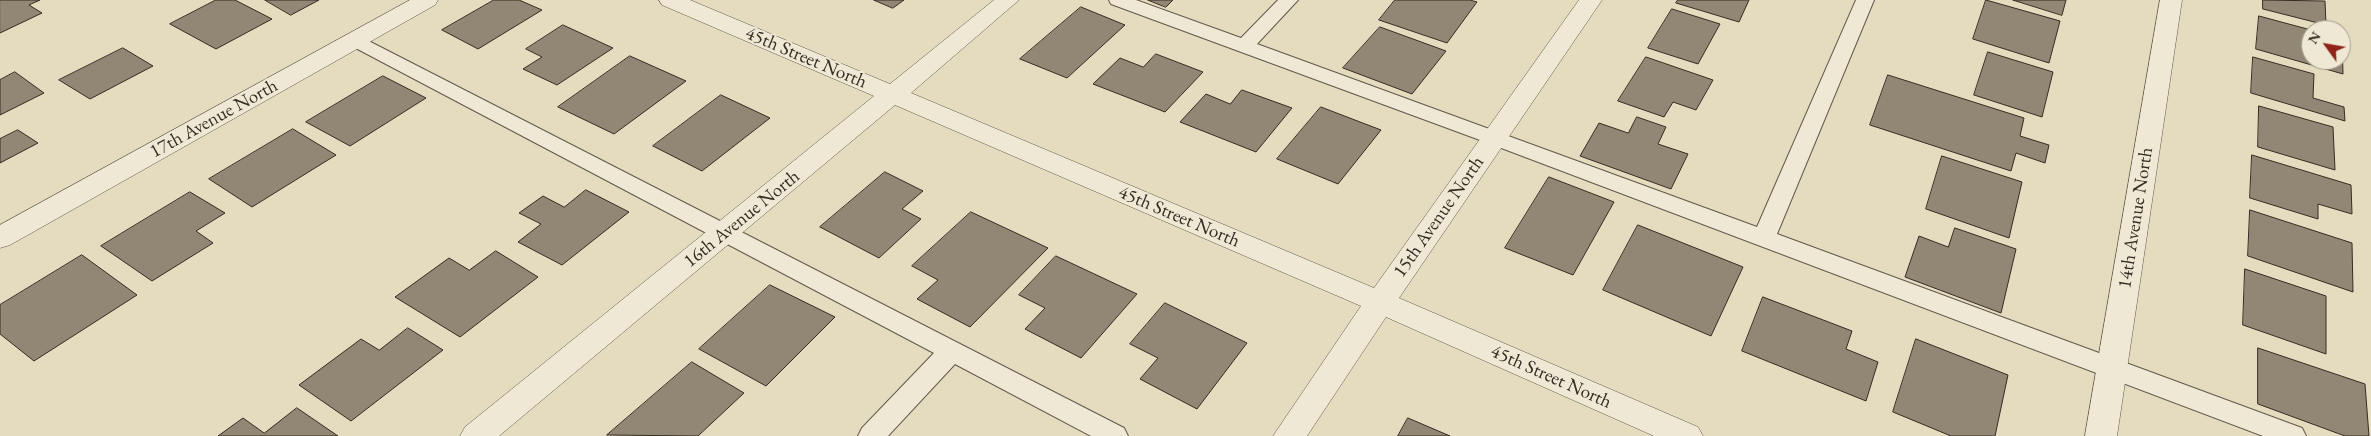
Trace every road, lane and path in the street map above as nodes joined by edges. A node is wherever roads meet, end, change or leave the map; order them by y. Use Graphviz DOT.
graph roads {
  1 [pos="428,0"];
  2 [pos="670,0"];
  3 [pos="1008,0"];
  4 [pos="1118,0"];
  5 [pos="1288,0"];
  6 [pos="1591,0"];
  7 [pos="1864,0"];
  8 [pos="2171,0"];
  9 [pos="355,40"];
  10 [pos="1244,46"];
  11 [pos="894,95"];
  12 [pos="1495,138"];
  13 [pos="725,233"];
  14 [pos="0,238"];
  15 [pos="1764,238"];
  16 [pos="1380,302"];
  17 [pos="952,351"];
  18 [pos="2112,369"];
  19 [pos="476,436"];
  20 [pos="871,436"];
  21 [pos="1115,436"];
  22 [pos="1289,436"];
  23 [pos="1687,436"];
  24 [pos="2101,436"];
  25 [pos="2294,436"];
  1 -- 9 [label="street, 17th Avenue North"];
  2 -- 11 [label="street, 45th Street North"];
  3 -- 11 [label="street, 16th Avenue North"];
  4 -- 10 [label="lane"];
  5 -- 10 [label="lane"];
  6 -- 12 [label="street, 15th Avenue North"];
  7 -- 15 [label="lane"];
  8 -- 18 [label="street, 14th Avenue North"];
  9 -- 13 [label="lane"];
  9 -- 14 [label="street, 17th Avenue North"];
  10 -- 12 [label="lane"];
  11 -- 13 [label="street, 16th Avenue North"];
  11 -- 16 [label="street, 45th Street North"];
  12 -- 15 [label="lane"];
  12 -- 16 [label="street, 15th Avenue North"];
  13 -- 17 [label="lane"];
  13 -- 19 [label="street, 16th Avenue North"];
  15 -- 18 [label="lane"];
  16 -- 22 [label="street, 15th Avenue North"];
  16 -- 23 [label="street, 45th Street North"];
  17 -- 20 [label="lane"];
  17 -- 21 [label="lane"];
  18 -- 24 [label="street, 14th Avenue North"];
  18 -- 25 [label="lane"];
}
